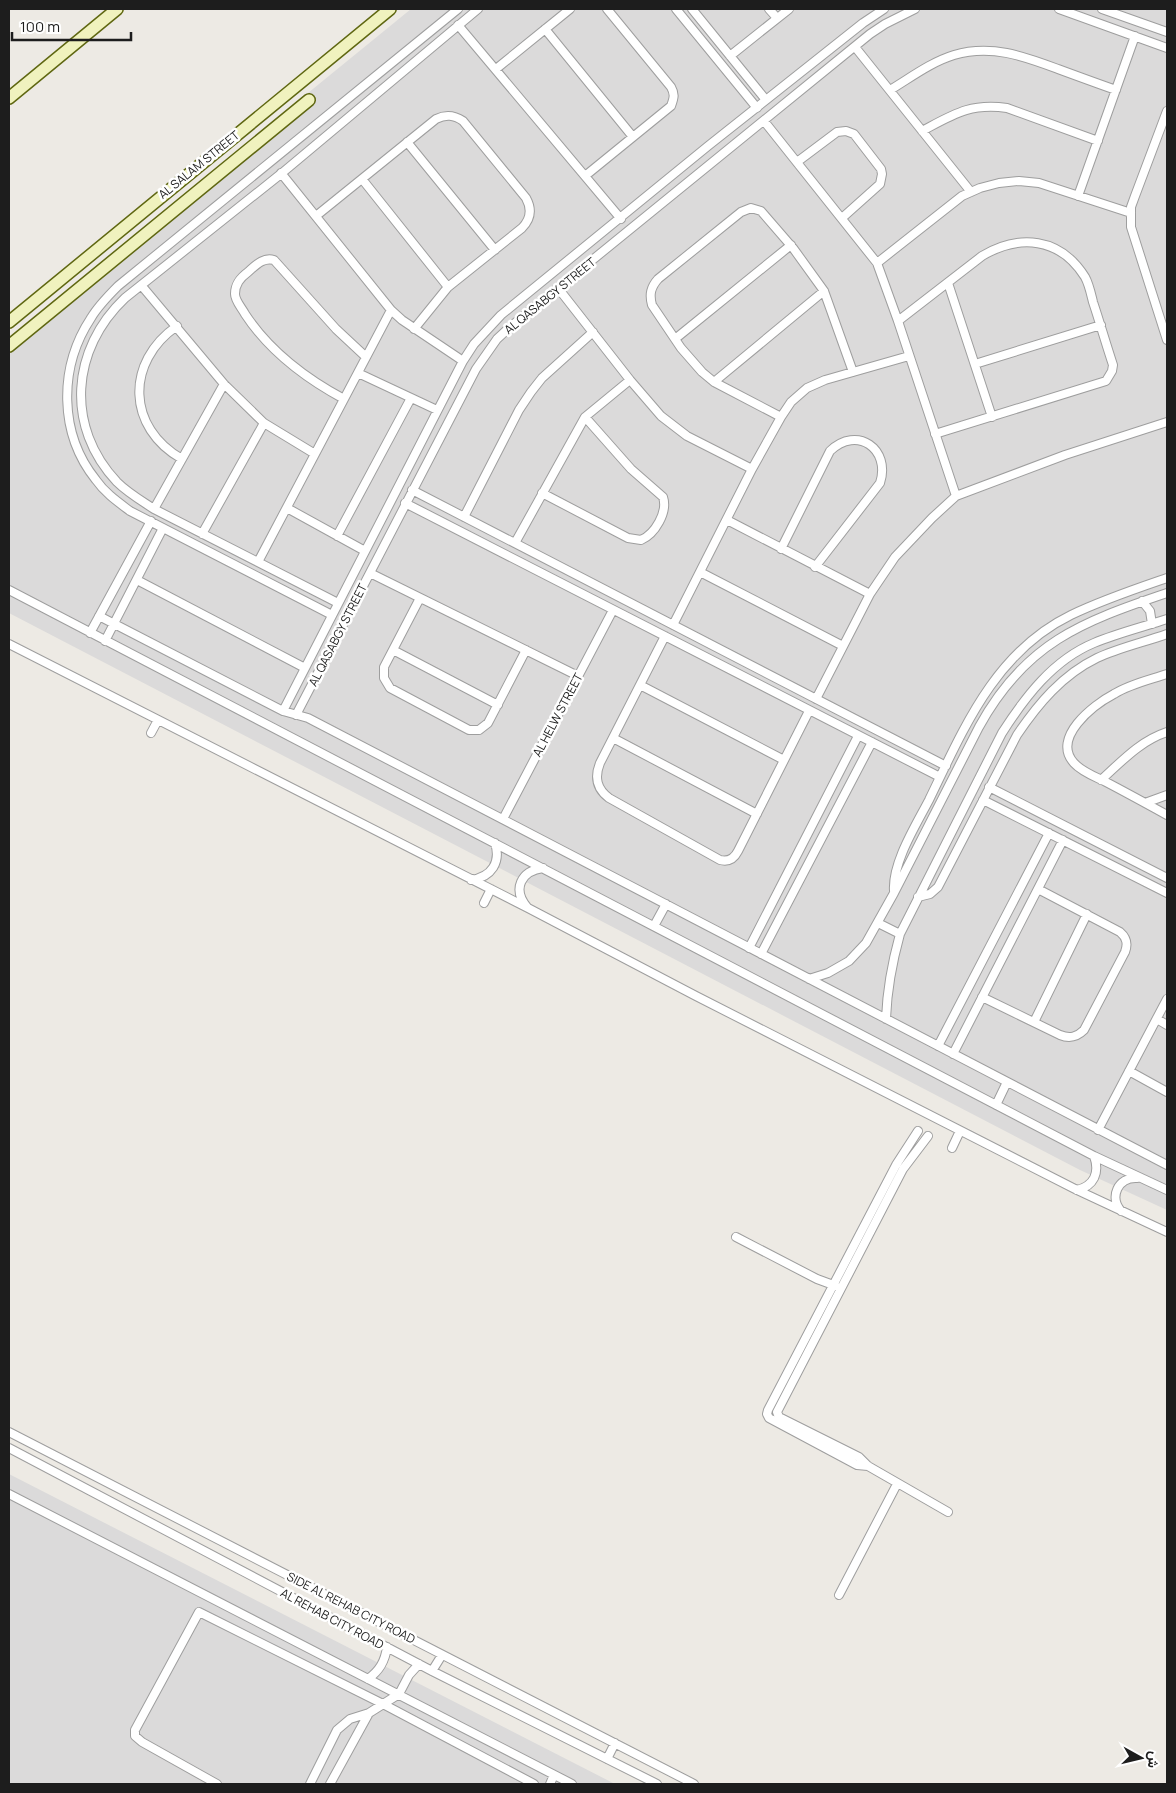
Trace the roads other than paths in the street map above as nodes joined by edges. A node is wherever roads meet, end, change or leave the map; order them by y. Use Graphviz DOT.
graph roads {
  1 [pos="117,9"];
  2 [pos="390,9"];
  3 [pos="458,9"];
  4 [pos="478,9"];
  5 [pos="570,9"];
  6 [pos="606,9"];
  7 [pos="676,9"];
  8 [pos="692,9"];
  9 [pos="769,9"];
  10 [pos="788,9"];
  11 [pos="884,9"];
  12 [pos="915,9"];
  13 [pos="1059,9"];
  14 [pos="1102,9"];
  15 [pos="777,18"];
  16 [pos="458,25"];
  17 [pos="545,29"];
  18 [pos="1167,32"];
  19 [pos="1135,36"];
  20 [pos="855,47"];
  21 [pos="1167,48"];
  22 [pos="730,56"];
  23 [pos="496,69"];
  24 [pos="364,85"];
  25 [pos="890,90"];
  26 [pos="1116,90"];
  27 [pos="372,96"];
  28 [pos="9,98"];
  29 [pos="309,100"];
  30 [pos="766,100"];
  31 [pos="757,108"];
  32 [pos="1167,111"];
  33 [pos="764,121"];
  34 [pos="922,131"];
  35 [pos="633,137"];
  36 [pos="1098,141"];
  37 [pos="407,142"];
  38 [pos="708,146"];
  39 [pos="718,159"];
  40 [pos="797,162"];
  41 [pos="281,173"];
  42 [pos="585,176"];
  43 [pos="362,179"];
  44 [pos="972,192"];
  45 [pos="1078,196"];
  46 [pos="1131,213"];
  47 [pos="316,216"];
  48 [pos="842,218"];
  49 [pos="621,219"];
  50 [pos="186,230"];
  51 [pos="196,241"];
  52 [pos="791,245"];
  53 [pos="495,250"];
  54 [pos="877,263"];
  55 [pos="948,284"];
  56 [pos="141,285"];
  57 [pos="448,287"];
  58 [pos="558,288"];
  59 [pos="824,291"];
  60 [pos="391,310"];
  61 [pos="898,321"];
  62 [pos="9,322"];
  63 [pos="1101,325"];
  64 [pos="177,326"];
  65 [pos="414,328"];
  66 [pos="593,332"];
  67 [pos="675,339"];
  68 [pos="1167,340"];
  69 [pos="9,346"];
  70 [pos="909,356"];
  71 [pos="366,357"];
  72 [pos="463,361"];
  73 [pos="975,364"];
  74 [pos="853,372"];
  75 [pos="358,373"];
  76 [pos="630,380"];
  77 [pos="714,382"];
  78 [pos="224,384"];
  79 [pos="411,398"];
  80 [pos="344,399"];
  81 [pos="437,410"];
  82 [pos="585,417"];
  83 [pos="781,417"];
  84 [pos="992,417"];
  85 [pos="1167,422"];
  86 [pos="264,423"];
  87 [pos="935,434"];
  88 [pos="417,449"];
  89 [pos="315,454"];
  90 [pos="430,456"];
  91 [pos="182,459"];
  92 [pos="752,469"];
  93 [pos="412,490"];
  94 [pos="542,493"];
  95 [pos="956,496"];
  96 [pos="430,499"];
  97 [pos="405,503"];
  98 [pos="287,508"];
  99 [pos="154,509"];
  100 [pos="423,512"];
  101 [pos="464,517"];
  102 [pos="726,520"];
  103 [pos="150,521"];
  104 [pos="163,528"];
  105 [pos="202,534"];
  106 [pos="337,536"];
  107 [pos="515,543"];
  108 [pos="781,549"];
  109 [pos="365,551"];
  110 [pos="258,562"];
  111 [pos="815,567"];
  112 [pos="370,572"];
  113 [pos="700,572"];
  114 [pos="1167,578"];
  115 [pos="137,580"];
  116 [pos="9,590"];
  117 [pos="1167,593"];
  118 [pos="870,594"];
  119 [pos="420,598"];
  120 [pos="1142,601"];
  121 [pos="338,603"];
  122 [pos="613,610"];
  123 [pos="1070,615"];
  124 [pos="99,616"];
  125 [pos="332,616"];
  126 [pos="1167,619"];
  127 [pos="114,624"];
  128 [pos="1152,624"];
  129 [pos="673,625"];
  130 [pos="1078,627"];
  131 [pos="90,633"];
  132 [pos="1167,634"];
  133 [pos="665,636"];
  134 [pos="105,640"];
  135 [pos="9,644"];
  136 [pos="843,646"];
  137 [pos="393,650"];
  138 [pos="526,650"];
  139 [pos="738,658"];
  140 [pos="305,668"];
  141 [pos="732,670"];
  142 [pos="1167,674"];
  143 [pos="578,676"];
  144 [pos="299,679"];
  145 [pos="312,685"];
  146 [pos="640,685"];
  147 [pos="816,699"];
  148 [pos="498,704"];
  149 [pos="283,711"];
  150 [pos="809,711"];
  151 [pos="296,715"];
  152 [pos="158,720"];
  153 [pos="968,721"];
  154 [pos="979,727"];
  155 [pos="1167,732"];
  156 [pos="151,733"];
  157 [pos="1002,733"];
  158 [pos="858,736"];
  159 [pos="613,738"];
  160 [pos="1014,741"];
  161 [pos="872,742"];
  162 [pos="924,754"];
  163 [pos="784,760"];
  164 [pos="918,766"];
  165 [pos="946,766"];
  166 [pos="940,778"];
  167 [pos="1101,780"];
  168 [pos="989,787"];
  169 [pos="1167,796"];
  170 [pos="1009,797"];
  171 [pos="983,800"];
  172 [pos="1145,803"];
  173 [pos="1003,810"];
  174 [pos="757,814"];
  175 [pos="1167,815"];
  176 [pos="503,820"];
  177 [pos="1049,833"];
  178 [pos="1063,840"];
  179 [pos="495,843"];
  180 [pos="1133,861"];
  181 [pos="543,868"];
  182 [pos="1126,873"];
  183 [pos="1167,878"];
  184 [pos="471,880"];
  185 [pos="491,889"];
  186 [pos="1038,889"];
  187 [pos="894,893"];
  188 [pos="1167,894"];
  189 [pos="918,898"];
  190 [pos="484,903"];
  191 [pos="666,904"];
  192 [pos="528,908"];
  193 [pos="1088,914"];
  194 [pos="878,923"];
  195 [pos="654,926"];
  196 [pos="900,934"];
  197 [pos="749,948"];
  198 [pos="761,954"];
  199 [pos="809,979"];
  200 [pos="982,997"];
  201 [pos="1167,999"];
  202 [pos="1157,1019"];
  203 [pos="886,1020"];
  204 [pos="1034,1022"];
  205 [pos="1167,1025"];
  206 [pos="938,1046"];
  207 [pos="952,1054"];
  208 [pos="1129,1071"];
  209 [pos="1007,1082"];
  210 [pos="1167,1092"];
  211 [pos="996,1105"];
  212 [pos="1098,1130"];
  213 [pos="918,1131"];
  214 [pos="960,1131"];
  215 [pos="928,1136"];
  216 [pos="952,1148"];
  217 [pos="1094,1156"];
  218 [pos="1167,1165"];
  219 [pos="1139,1178"];
  220 [pos="1077,1190"];
  221 [pos="1167,1190"];
  222 [pos="1122,1212"];
  223 [pos="1167,1232"];
  224 [pos="736,1237"];
  225 [pos="837,1286"];
  226 [pos="9,1432"];
  227 [pos="9,1448"];
  228 [pos="897,1484"];
  229 [pos="9,1494"];
  230 [pos="948,1512"];
  231 [pos="839,1595"];
  232 [pos="386,1648"];
  233 [pos="310,1650"];
  234 [pos="442,1655"];
  235 [pos="303,1664"];
  236 [pos="419,1664"];
  237 [pos="432,1672"];
  238 [pos="368,1679"];
  239 [pos="399,1694"];
  240 [pos="383,1704"];
  241 [pos="369,1713"];
  242 [pos="615,1743"];
  243 [pos="607,1759"];
  244 [pos="554,1775"];
  245 [pos="217,1784"];
  246 [pos="310,1784"];
  247 [pos="330,1784"];
  248 [pos="534,1784"];
  249 [pos="550,1784"];
  250 [pos="572,1784"];
  251 [pos="657,1784"];
  252 [pos="694,1784"];
  1 -- 28 [label="main road"];
  2 -- 62 [label="main road, AL SALAM STREET"];
  3 -- 24 [label="street"];
  4 -- 16 [label="street"];
  5 -- 17 [label="street"];
  6 -- 35 [label="street"];
  7 -- 31 [label="street"];
  8 -- 22 [label="street"];
  9 -- 15 [label="street"];
  10 -- 15 [label="street"];
  11 -- 30 [label="street, AL QASABGY STREET"];
  12 -- 20 [label="street, AL QASABGY STREET"];
  13 -- 19 [label="street"];
  14 -- 18 [label="street"];
  15 -- 22 [label="street"];
  16 -- 23 [label="street"];
  16 -- 27 [label="street"];
  17 -- 23 [label="street"];
  17 -- 35 [label="street"];
  19 -- 21 [label="street"];
  19 -- 26 [label="street"];
  20 -- 25 [label="street"];
  20 -- 33 [label="street, AL QASABGY STREET"];
  22 -- 30 [label="street"];
  23 -- 42 [label="street"];
  24 -- 27 [label="street"];
  24 -- 50 [label="street"];
  25 -- 26 [label="street"];
  25 -- 34 [label="street"];
  26 -- 36 [label="street"];
  27 -- 41 [label="street"];
  29 -- 69 [label="main road, AL SALAM STREET"];
  30 -- 31 [label="street, AL QASABGY STREET"];
  31 -- 38 [label="street, AL QASABGY STREET"];
  32 -- 46 [label="street"];
  33 -- 39 [label="street, AL QASABGY STREET"];
  33 -- 40 [label="street"];
  34 -- 36 [label="street"];
  34 -- 44 [label="street"];
  35 -- 42 [label="street"];
  36 -- 45 [label="street"];
  37 -- 43 [label="street"];
  37 -- 53 [label="street"];
  37 -- 53 [label="street"];
  38 -- 39 [label="street"];
  38 -- 49 [label="street, AL QASABGY STREET"];
  39 -- 58 [label="street, AL QASABGY STREET"];
  40 -- 48 [label="street"];
  40 -- 48 [label="street"];
  41 -- 47 [label="street"];
  41 -- 51 [label="street"];
  42 -- 49 [label="street"];
  43 -- 47 [label="street"];
  43 -- 57 [label="street"];
  44 -- 45 [label="street"];
  44 -- 54 [label="street"];
  45 -- 46 [label="street"];
  46 -- 68 [label="street"];
  47 -- 60 [label="street"];
  48 -- 54 [label="street"];
  49 -- 72 [label="street, AL QASABGY STREET"];
  50 -- 51 [label="street"];
  50 -- 103 [label="street"];
  51 -- 56 [label="street"];
  52 -- 59 [label="street"];
  52 -- 67 [label="street"];
  52 -- 67 [label="street"];
  53 -- 57 [label="street"];
  54 -- 61 [label="street"];
  55 -- 61 [label="street"];
  55 -- 63 [label="street"];
  55 -- 73 [label="street"];
  56 -- 64 [label="street"];
  56 -- 99 [label="street"];
  57 -- 65 [label="street"];
  58 -- 66 [label="street"];
  58 -- 90 [label="street, AL QASABGY STREET"];
  59 -- 74 [label="street"];
  59 -- 77 [label="street"];
  60 -- 65 [label="street"];
  60 -- 71 [label="street"];
  61 -- 70 [label="street"];
  63 -- 73 [label="street"];
  63 -- 84 [label="street"];
  64 -- 78 [label="street"];
  64 -- 91 [label="street"];
  65 -- 72 [label="street"];
  66 -- 76 [label="street"];
  66 -- 101 [label="street"];
  67 -- 77 [label="street"];
  70 -- 74 [label="street"];
  70 -- 87 [label="street"];
  71 -- 75 [label="street"];
  71 -- 80 [label="street"];
  72 -- 81 [label="street, AL QASABGY STREET"];
  73 -- 84 [label="street"];
  74 -- 83 [label="street"];
  75 -- 79 [label="street"];
  75 -- 80 [label="street"];
  76 -- 82 [label="street"];
  76 -- 92 [label="street"];
  77 -- 83 [label="street"];
  78 -- 86 [label="street"];
  78 -- 91 [label="street"];
  79 -- 81 [label="street"];
  79 -- 106 [label="street"];
  80 -- 89 [label="street"];
  81 -- 88 [label="street, AL QASABGY STREET"];
  82 -- 94 [label="street"];
  82 -- 94 [label="street"];
  83 -- 92 [label="street"];
  84 -- 87 [label="street"];
  85 -- 95 [label="street"];
  86 -- 89 [label="street"];
  86 -- 105 [label="street"];
  87 -- 95 [label="street"];
  88 -- 90 [label="street"];
  88 -- 109 [label="street, AL QASABGY STREET"];
  89 -- 98 [label="street"];
  90 -- 93 [label="street, AL QASABGY STREET"];
  91 -- 99 [label="street"];
  92 -- 102 [label="street"];
  93 -- 96 [label="street"];
  93 -- 97 [label="street, AL QASABGY STREET"];
  94 -- 107 [label="street"];
  95 -- 118 [label="street"];
  96 -- 100 [label="street"];
  96 -- 101 [label="street"];
  97 -- 100 [label="street"];
  97 -- 112 [label="street, AL QASABGY STREET"];
  98 -- 106 [label="street"];
  98 -- 110 [label="street"];
  99 -- 105 [label="street"];
  100 -- 122 [label="street"];
  101 -- 107 [label="street"];
  102 -- 108 [label="street"];
  102 -- 113 [label="street"];
  103 -- 104 [label="street"];
  103 -- 124 [label="street"];
  104 -- 115 [label="street"];
  104 -- 125 [label="street"];
  105 -- 110 [label="street"];
  106 -- 109 [label="street"];
  107 -- 129 [label="street"];
  108 -- 111 [label="street"];
  108 -- 111 [label="street"];
  109 -- 121 [label="street, AL QASABGY STREET"];
  110 -- 121 [label="street"];
  111 -- 118 [label="street"];
  112 -- 119 [label="street"];
  112 -- 145 [label="street, AL QASABGY STREET"];
  113 -- 129 [label="street"];
  113 -- 136 [label="street"];
  114 -- 123 [label="street"];
  115 -- 127 [label="street"];
  115 -- 140 [label="street"];
  116 -- 131 [label="street"];
  117 -- 120 [label="street"];
  118 -- 136 [label="street"];
  119 -- 137 [label="street"];
  119 -- 138 [label="street"];
  120 -- 128 [label="street"];
  120 -- 130 [label="street"];
  121 -- 125 [label="street, AL QASABGY STREET"];
  122 -- 133 [label="street"];
  122 -- 143 [label="street, AL HELW STREET"];
  123 -- 130 [label="street"];
  123 -- 153 [label="street"];
  124 -- 127 [label="street"];
  124 -- 131 [label="street"];
  125 -- 140 [label="street, AL QASABGY STREET"];
  126 -- 128 [label="street"];
  127 -- 134 [label="street"];
  127 -- 149 [label="street"];
  128 -- 157 [label="street"];
  129 -- 139 [label="street"];
  130 -- 154 [label="street"];
  131 -- 134 [label="street"];
  132 -- 160 [label="street"];
  133 -- 141 [label="street"];
  133 -- 146 [label="street"];
  134 -- 179 [label="street"];
  135 -- 152 [label="street"];
  136 -- 147 [label="street"];
  137 -- 148 [label="street"];
  137 -- 148 [label="street"];
  138 -- 143 [label="street"];
  138 -- 148 [label="street"];
  139 -- 141 [label="street"];
  139 -- 147 [label="street"];
  140 -- 144 [label="street, AL QASABGY STREET"];
  141 -- 150 [label="street"];
  142 -- 167 [label="street"];
  143 -- 176 [label="street, AL HELW STREET"];
  144 -- 145 [label="street"];
  144 -- 149 [label="street, AL QASABGY STREET"];
  145 -- 151 [label="street, AL QASABGY STREET"];
  146 -- 159 [label="street"];
  146 -- 163 [label="street"];
  147 -- 162 [label="street"];
  149 -- 151 [label="street"];
  150 -- 158 [label="street"];
  150 -- 163 [label="street"];
  151 -- 176 [label="street"];
  152 -- 156 [label="street"];
  152 -- 184 [label="street"];
  153 -- 154 [label="street"];
  153 -- 165 [label="street"];
  154 -- 187 [label="street"];
  155 -- 167 [label="street"];
  157 -- 160 [label="street"];
  157 -- 189 [label="street"];
  158 -- 161 [label="street"];
  158 -- 197 [label="street"];
  159 -- 174 [label="street"];
  159 -- 174 [label="street"];
  160 -- 168 [label="street"];
  161 -- 164 [label="street"];
  161 -- 198 [label="street"];
  162 -- 164 [label="street"];
  162 -- 165 [label="street"];
  163 -- 174 [label="street"];
  164 -- 166 [label="street"];
  165 -- 166 [label="street"];
  166 -- 187 [label="street"];
  167 -- 172 [label="street"];
  168 -- 170 [label="street"];
  168 -- 171 [label="street"];
  169 -- 172 [label="street"];
  170 -- 173 [label="street"];
  170 -- 180 [label="street"];
  171 -- 173 [label="street"];
  171 -- 189 [label="street"];
  172 -- 175 [label="street"];
  173 -- 177 [label="street"];
  176 -- 191 [label="street"];
  177 -- 178 [label="street"];
  177 -- 206 [label="street"];
  178 -- 182 [label="street"];
  178 -- 186 [label="street"];
  179 -- 181 [label="street"];
  179 -- 184 [label="street"];
  180 -- 182 [label="street"];
  180 -- 183 [label="street"];
  181 -- 192 [label="street"];
  181 -- 195 [label="street"];
  182 -- 188 [label="street"];
  184 -- 185 [label="street"];
  185 -- 190 [label="street"];
  185 -- 192 [label="street"];
  186 -- 193 [label="street"];
  186 -- 200 [label="street"];
  187 -- 194 [label="street"];
  189 -- 196 [label="street"];
  191 -- 195 [label="street"];
  191 -- 197 [label="street"];
  192 -- 214 [label="street"];
  193 -- 204 [label="street"];
  193 -- 204 [label="street"];
  194 -- 196 [label="street"];
  194 -- 199 [label="street"];
  195 -- 211 [label="street"];
  196 -- 203 [label="street"];
  197 -- 198 [label="street"];
  198 -- 199 [label="street"];
  199 -- 203 [label="street"];
  200 -- 204 [label="street"];
  200 -- 207 [label="street"];
  201 -- 202 [label="street"];
  202 -- 205 [label="street"];
  202 -- 208 [label="street"];
  203 -- 206 [label="street"];
  206 -- 207 [label="street"];
  207 -- 209 [label="street"];
  208 -- 210 [label="street"];
  208 -- 212 [label="street"];
  209 -- 211 [label="street"];
  209 -- 212 [label="street"];
  211 -- 217 [label="street"];
  212 -- 218 [label="street"];
  213 -- 225 [label="street"];
  214 -- 216 [label="street"];
  214 -- 220 [label="street"];
  215 -- 225 [label="street"];
  217 -- 219 [label="street"];
  217 -- 220 [label="street"];
  219 -- 221 [label="street"];
  219 -- 222 [label="street"];
  220 -- 222 [label="street"];
  222 -- 223 [label="street"];
  224 -- 225 [label="street"];
  225 -- 228 [label="street"];
  226 -- 234 [label="street, SIDE AL REHAB CITY ROAD"];
  227 -- 232 [label="street, AL REHAB CITY ROAD"];
  228 -- 230 [label="street"];
  228 -- 231 [label="street"];
  229 -- 233 [label="street"];
  232 -- 236 [label="street, AL REHAB CITY ROAD"];
  232 -- 238 [label="street"];
  233 -- 235 [label="street"];
  233 -- 238 [label="street"];
  234 -- 237 [label="street"];
  234 -- 242 [label="street, SIDE AL REHAB CITY ROAD"];
  235 -- 240 [label="street"];
  235 -- 245 [label="street"];
  236 -- 237 [label="street, AL REHAB CITY ROAD"];
  236 -- 239 [label="street"];
  237 -- 243 [label="street, AL REHAB CITY ROAD"];
  238 -- 239 [label="street"];
  239 -- 240 [label="street"];
  239 -- 244 [label="street"];
  240 -- 241 [label="street"];
  240 -- 248 [label="street"];
  241 -- 246 [label="street"];
  241 -- 247 [label="street"];
  242 -- 243 [label="street"];
  242 -- 252 [label="street, SIDE AL REHAB CITY ROAD"];
  243 -- 251 [label="street, AL REHAB CITY ROAD"];
  244 -- 249 [label="street"];
  244 -- 250 [label="street"];
}
